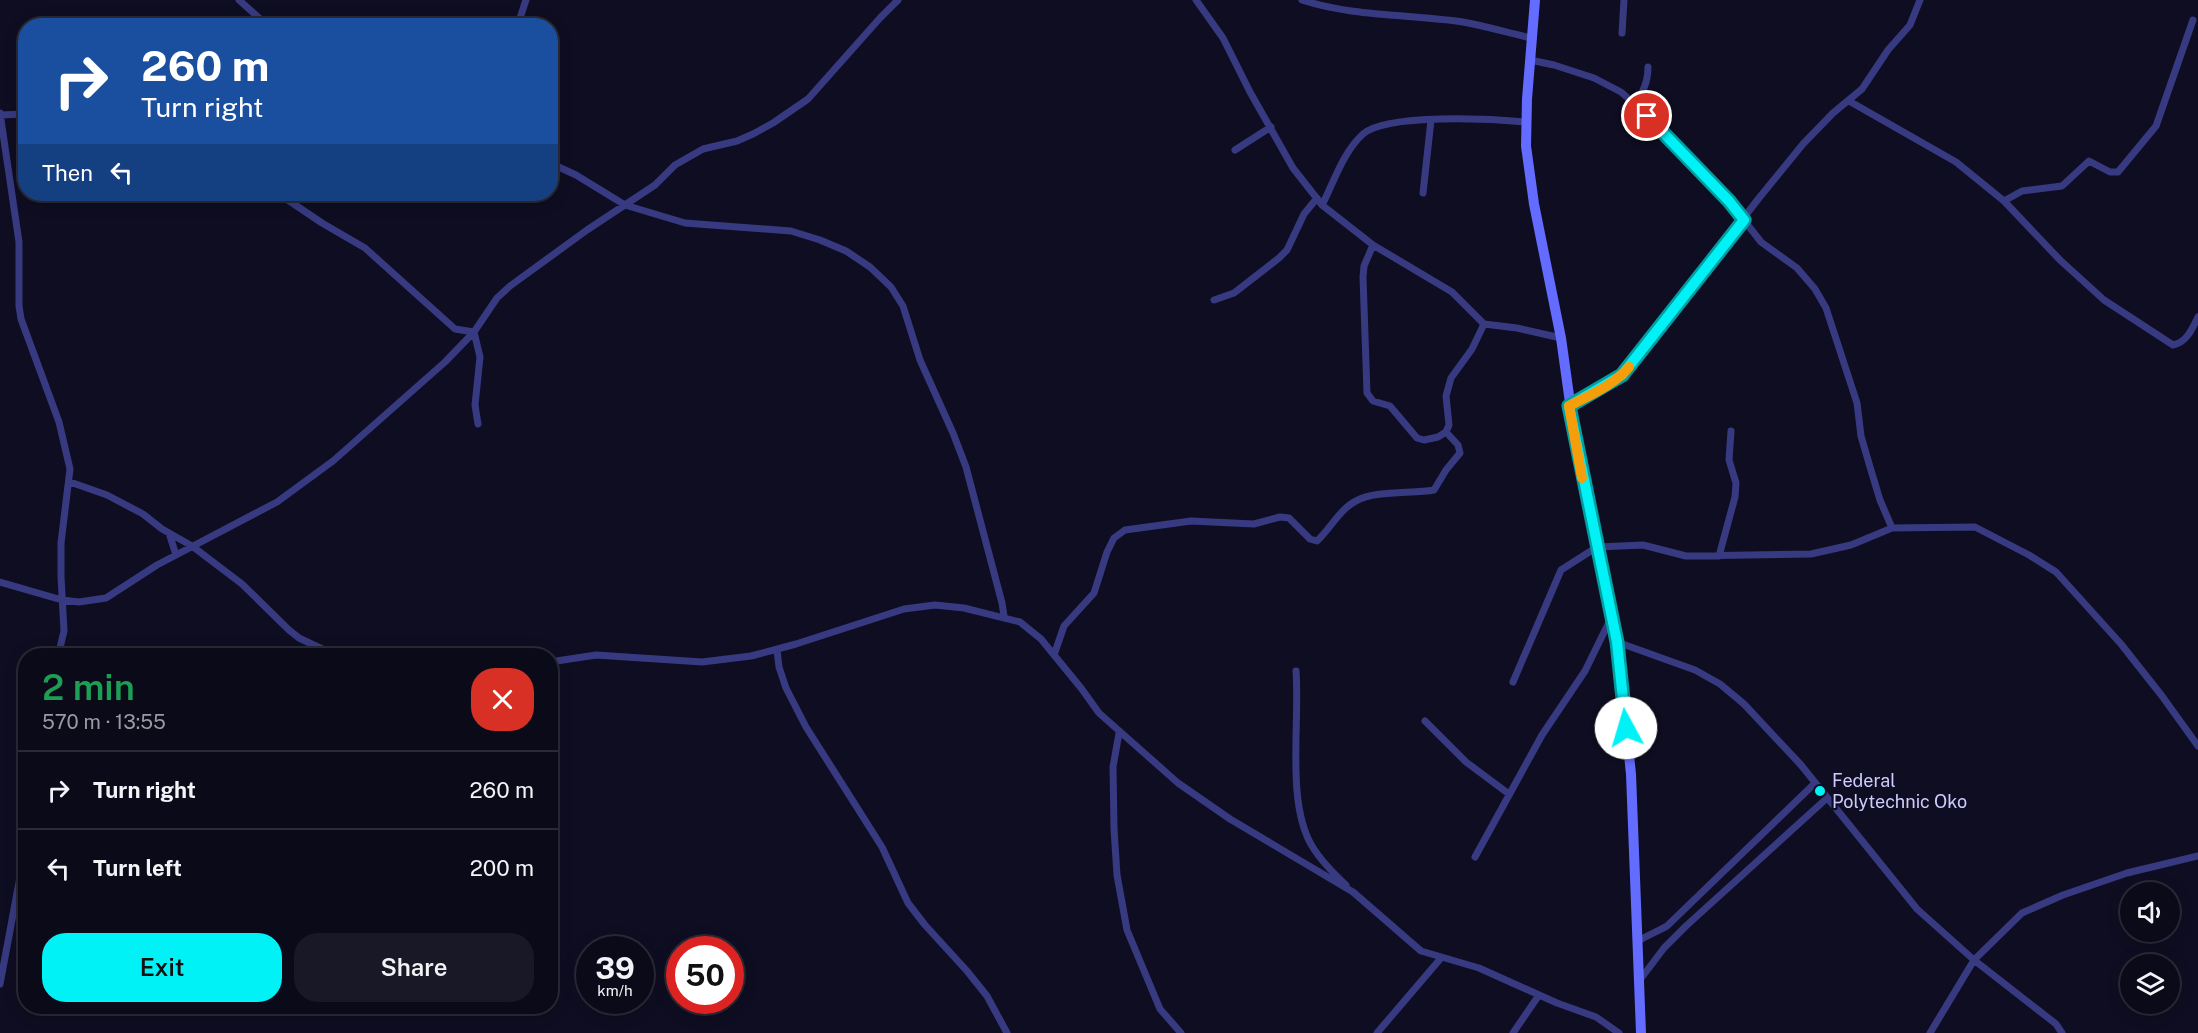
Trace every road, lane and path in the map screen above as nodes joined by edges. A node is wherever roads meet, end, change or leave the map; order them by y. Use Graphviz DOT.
graph roads {
  1 [pos="238,0"];
  2 [pos="526,0"];
  3 [pos="898,0"];
  4 [pos="1196,0"];
  5 [pos="1302,0"];
  6 [pos="1535,0"];
  7 [pos="1624,0"];
  8 [pos="1920,0"];
  9 [pos="259,18"];
  10 [pos="520,18"];
  11 [pos="2193,20"];
  12 [pos="1622,33"];
  13 [pos="1531,38"];
  14 [pos="1530,60"];
  15 [pos="1648,67"];
  16 [pos="1849,101"];
  17 [pos="1635,105"];
  18 [pos="18,114"];
  19 [pos="0,115"];
  20 [pos="1431,120"];
  21 [pos="1526,122"];
  22 [pos="1271,127"];
  23 [pos="1235,150"];
  24 [pos="558,167"];
  25 [pos="1423,193"];
  26 [pos="1317,198"];
  27 [pos="289,201"];
  28 [pos="2004,201"];
  29 [pos="625,205"];
  30 [pos="1322,206"];
  31 [pos="1744,220"];
  32 [pos="1373,245"];
  33 [pos="1214,300"];
  34 [pos="2198,317"];
  35 [pos="1484,324"];
  36 [pos="474,332"];
  37 [pos="1561,338"];
  38 [pos="1569,406"];
  39 [pos="478,424"];
  40 [pos="1731,431"];
  41 [pos="1446,432"];
  42 [pos="70,482"];
  43 [pos="1892,528"];
  44 [pos="169,533"];
  45 [pos="192,546"];
  46 [pos="1597,547"];
  47 [pos="176,555"];
  48 [pos="1719,556"];
  49 [pos="0,582"];
  50 [pos="62,600"];
  51 [pos="1612,615"];
  52 [pos="1004,616"];
  53 [pos="1617,642"];
  54 [pos="60,648"];
  55 [pos="320,648"];
  56 [pos="777,650"];
  57 [pos="1054,656"];
  58 [pos="558,661"];
  59 [pos="1296,671"];
  60 [pos="1513,682"];
  61 [pos="1425,721"];
  62 [pos="1119,733"];
  63 [pos="2198,746"];
  64 [pos="1814,784"];
  65 [pos="1509,794"];
  66 [pos="1826,799"];
  67 [pos="1745,852"];
  68 [pos="2198,856"];
  69 [pos="1476,857"];
  70 [pos="1756,862"];
  71 [pos="1711,886"];
  72 [pos="18,888"];
  73 [pos="1353,892"];
  74 [pos="1720,895"];
  75 [pos="1637,942"];
  76 [pos="1441,958"];
  77 [pos="1974,960"];
  78 [pos="1638,983"];
  79 [pos="0,984"];
  80 [pos="1539,994"];
  81 [pos="1007,1033"];
  82 [pos="1181,1033"];
  83 [pos="1377,1033"];
  84 [pos="1513,1033"];
  85 [pos="1619,1033"];
  86 [pos="1641,1033"];
  87 [pos="1930,1033"];
  88 [pos="2062,1033"];
  1 -- 9 [label="street"];
  2 -- 10 [label="street"];
  3 -- 29 [label="street"];
  4 -- 22 [label="street"];
  5 -- 13 [label="street"];
  6 -- 13 [label="main road"];
  7 -- 12 [label="street"];
  8 -- 16 [label="street"];
  11 -- 28 [label="street"];
  13 -- 14 [label="main road"];
  14 -- 17 [label="street"];
  14 -- 21 [label="main road"];
  15 -- 17 [label="street"];
  16 -- 28 [label="street"];
  16 -- 31 [label="street"];
  17 -- 31 [label="street"];
  18 -- 19 [label="street"];
  19 -- 42 [label="street"];
  20 -- 21 [label="street"];
  20 -- 25 [label="street"];
  20 -- 30 [label="street"];
  21 -- 37 [label="main road"];
  22 -- 23 [label="street"];
  22 -- 26 [label="street"];
  24 -- 29 [label="street"];
  26 -- 30 [label="street"];
  26 -- 33 [label="street"];
  27 -- 36 [label="street"];
  28 -- 34 [label="street"];
  29 -- 36 [label="street"];
  29 -- 52 [label="street"];
  30 -- 32 [label="street"];
  31 -- 38 [label="street"];
  31 -- 43 [label="street"];
  32 -- 35 [label="street"];
  32 -- 41 [label="street"];
  35 -- 37 [label="street"];
  35 -- 41 [label="street"];
  36 -- 39 [label="street"];
  36 -- 45 [label="street"];
  37 -- 38 [label="main road"];
  38 -- 46 [label="main road"];
  40 -- 48 [label="street"];
  41 -- 57 [label="street"];
  42 -- 44 [label="street"];
  42 -- 50 [label="street"];
  43 -- 48 [label="street"];
  43 -- 63 [label="street"];
  44 -- 45 [label="street"];
  44 -- 47 [label="street"];
  45 -- 47 [label="street"];
  45 -- 55 [label="street"];
  46 -- 48 [label="street"];
  46 -- 51 [label="main road"];
  46 -- 60 [label="street"];
  47 -- 50 [label="street"];
  49 -- 50 [label="street"];
  50 -- 54 [label="street"];
  51 -- 53 [label="main road"];
  51 -- 65 [label="street"];
  52 -- 56 [label="street"];
  52 -- 57 [label="street"];
  53 -- 64 [label="street"];
  53 -- 75 [label="main road"];
  56 -- 58 [label="street"];
  56 -- 81 [label="street"];
  57 -- 62 [label="street"];
  59 -- 73 [label="street"];
  61 -- 65 [label="street"];
  62 -- 73 [label="street"];
  62 -- 82 [label="street"];
  64 -- 66 [label="street"];
  64 -- 67 [label="street"];
  65 -- 69 [label="street"];
  66 -- 70 [label="street"];
  66 -- 77 [label="street"];
  67 -- 70 [label="street"];
  67 -- 71 [label="street"];
  68 -- 77 [label="street"];
  70 -- 74 [label="street"];
  71 -- 74 [label="street"];
  71 -- 75 [label="street"];
  72 -- 79 [label="street"];
  73 -- 76 [label="street"];
  74 -- 78 [label="street"];
  75 -- 78 [label="main road"];
  76 -- 80 [label="street"];
  76 -- 83 [label="street"];
  77 -- 87 [label="street"];
  77 -- 88 [label="street"];
  78 -- 86 [label="main road"];
  80 -- 84 [label="street"];
  80 -- 85 [label="street"];
}
